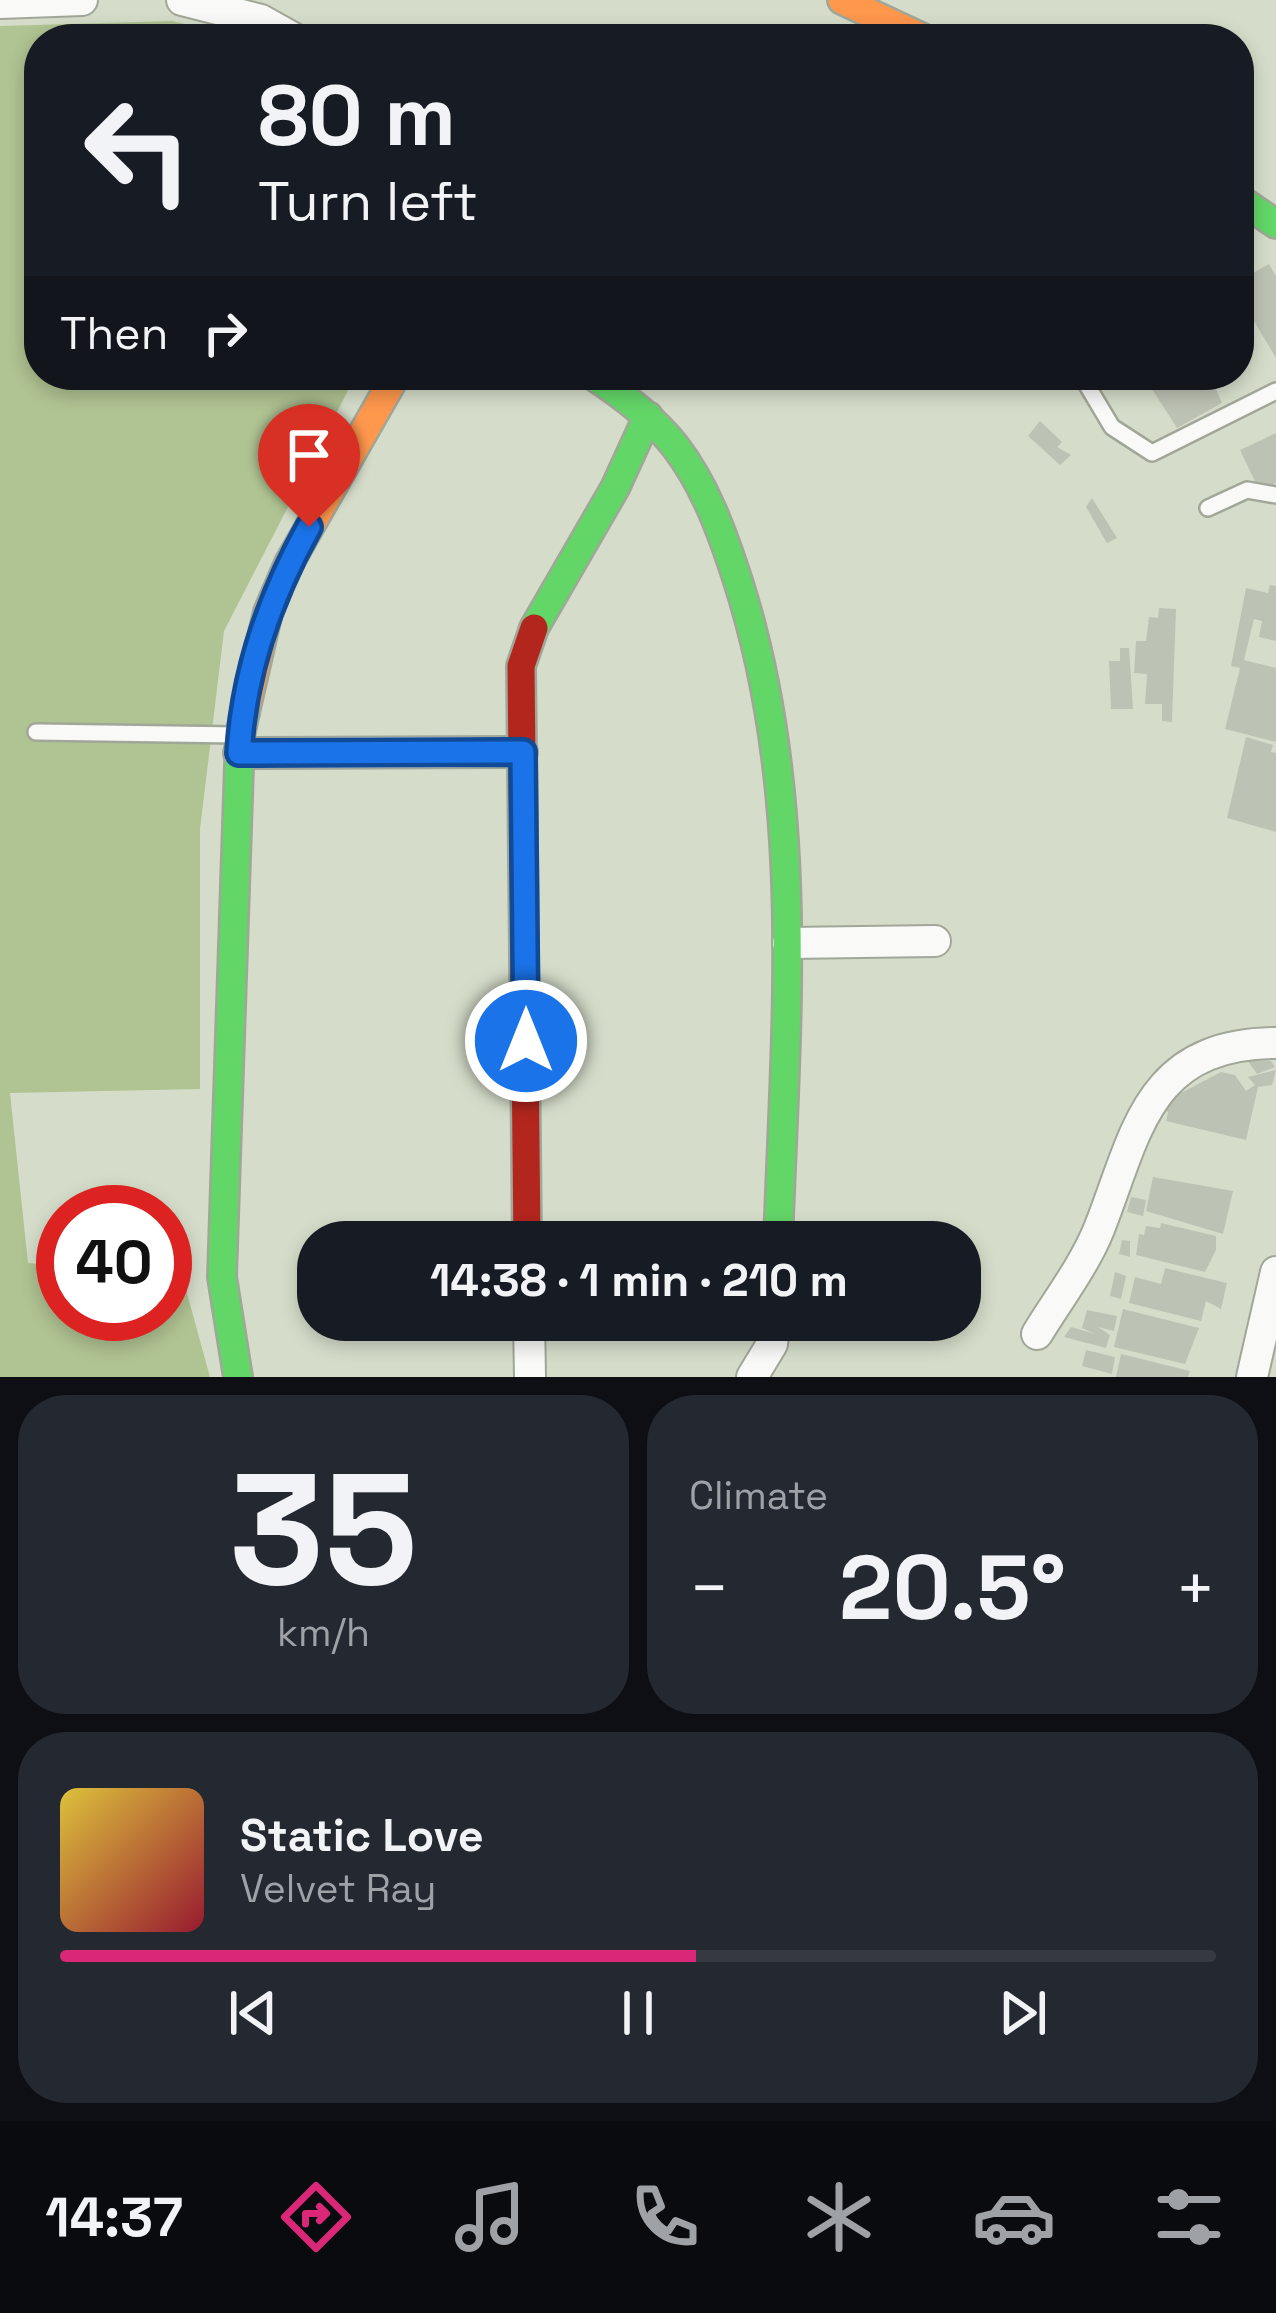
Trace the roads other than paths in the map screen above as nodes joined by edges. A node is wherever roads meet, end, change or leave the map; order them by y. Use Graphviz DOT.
graph roads {
  1 [pos="82,0"];
  2 [pos="182,0"];
  3 [pos="842,0"];
  4 [pos="0,3"];
  5 [pos="268,24"];
  6 [pos="894,24"];
  7 [pos="387,390"];
  8 [pos="612,390"];
  9 [pos="1090,390"];
  10 [pos="1276,391"];
  11 [pos="648,416"];
  12 [pos="1276,495"];
  13 [pos="1208,508"];
  14 [pos="36,732"];
  15 [pos="240,744"];
  16 [pos="523,752"];
  17 [pos="935,940"];
  18 [pos="788,943"];
  19 [pos="1276,1043"];
  20 [pos="527,1221"];
  21 [pos="779,1221"];
  22 [pos="1276,1272"];
  23 [pos="1037,1334"];
  24 [pos="529,1341"];
  25 [pos="772,1341"];
  26 [pos="1266,1371"];
  27 [pos="754,1375"];
  28 [pos="238,1377"];
  29 [pos="530,1377"];
  30 [pos="539,1377"];
  1 -- 4 [label="street"];
  2 -- 5 [label="street"];
  3 -- 6 [label="street"];
  7 -- 15 [label="street"];
  8 -- 11 [label="street"];
  9 -- 10 [label="lane"];
  11 -- 16 [label="street"];
  11 -- 18 [label="street"];
  12 -- 13 [label="lane"];
  14 -- 15 [label="lane"];
  15 -- 16 [label="street"];
  15 -- 28 [label="street"];
  16 -- 20 [label="street"];
  17 -- 18 [label="street"];
  18 -- 21 [label="street"];
  19 -- 23 [label="street"];
  22 -- 26 [label="street"];
  24 -- 29 [label="street"];
  25 -- 27 [label="street"];
  29 -- 30 [label="street"];
}
